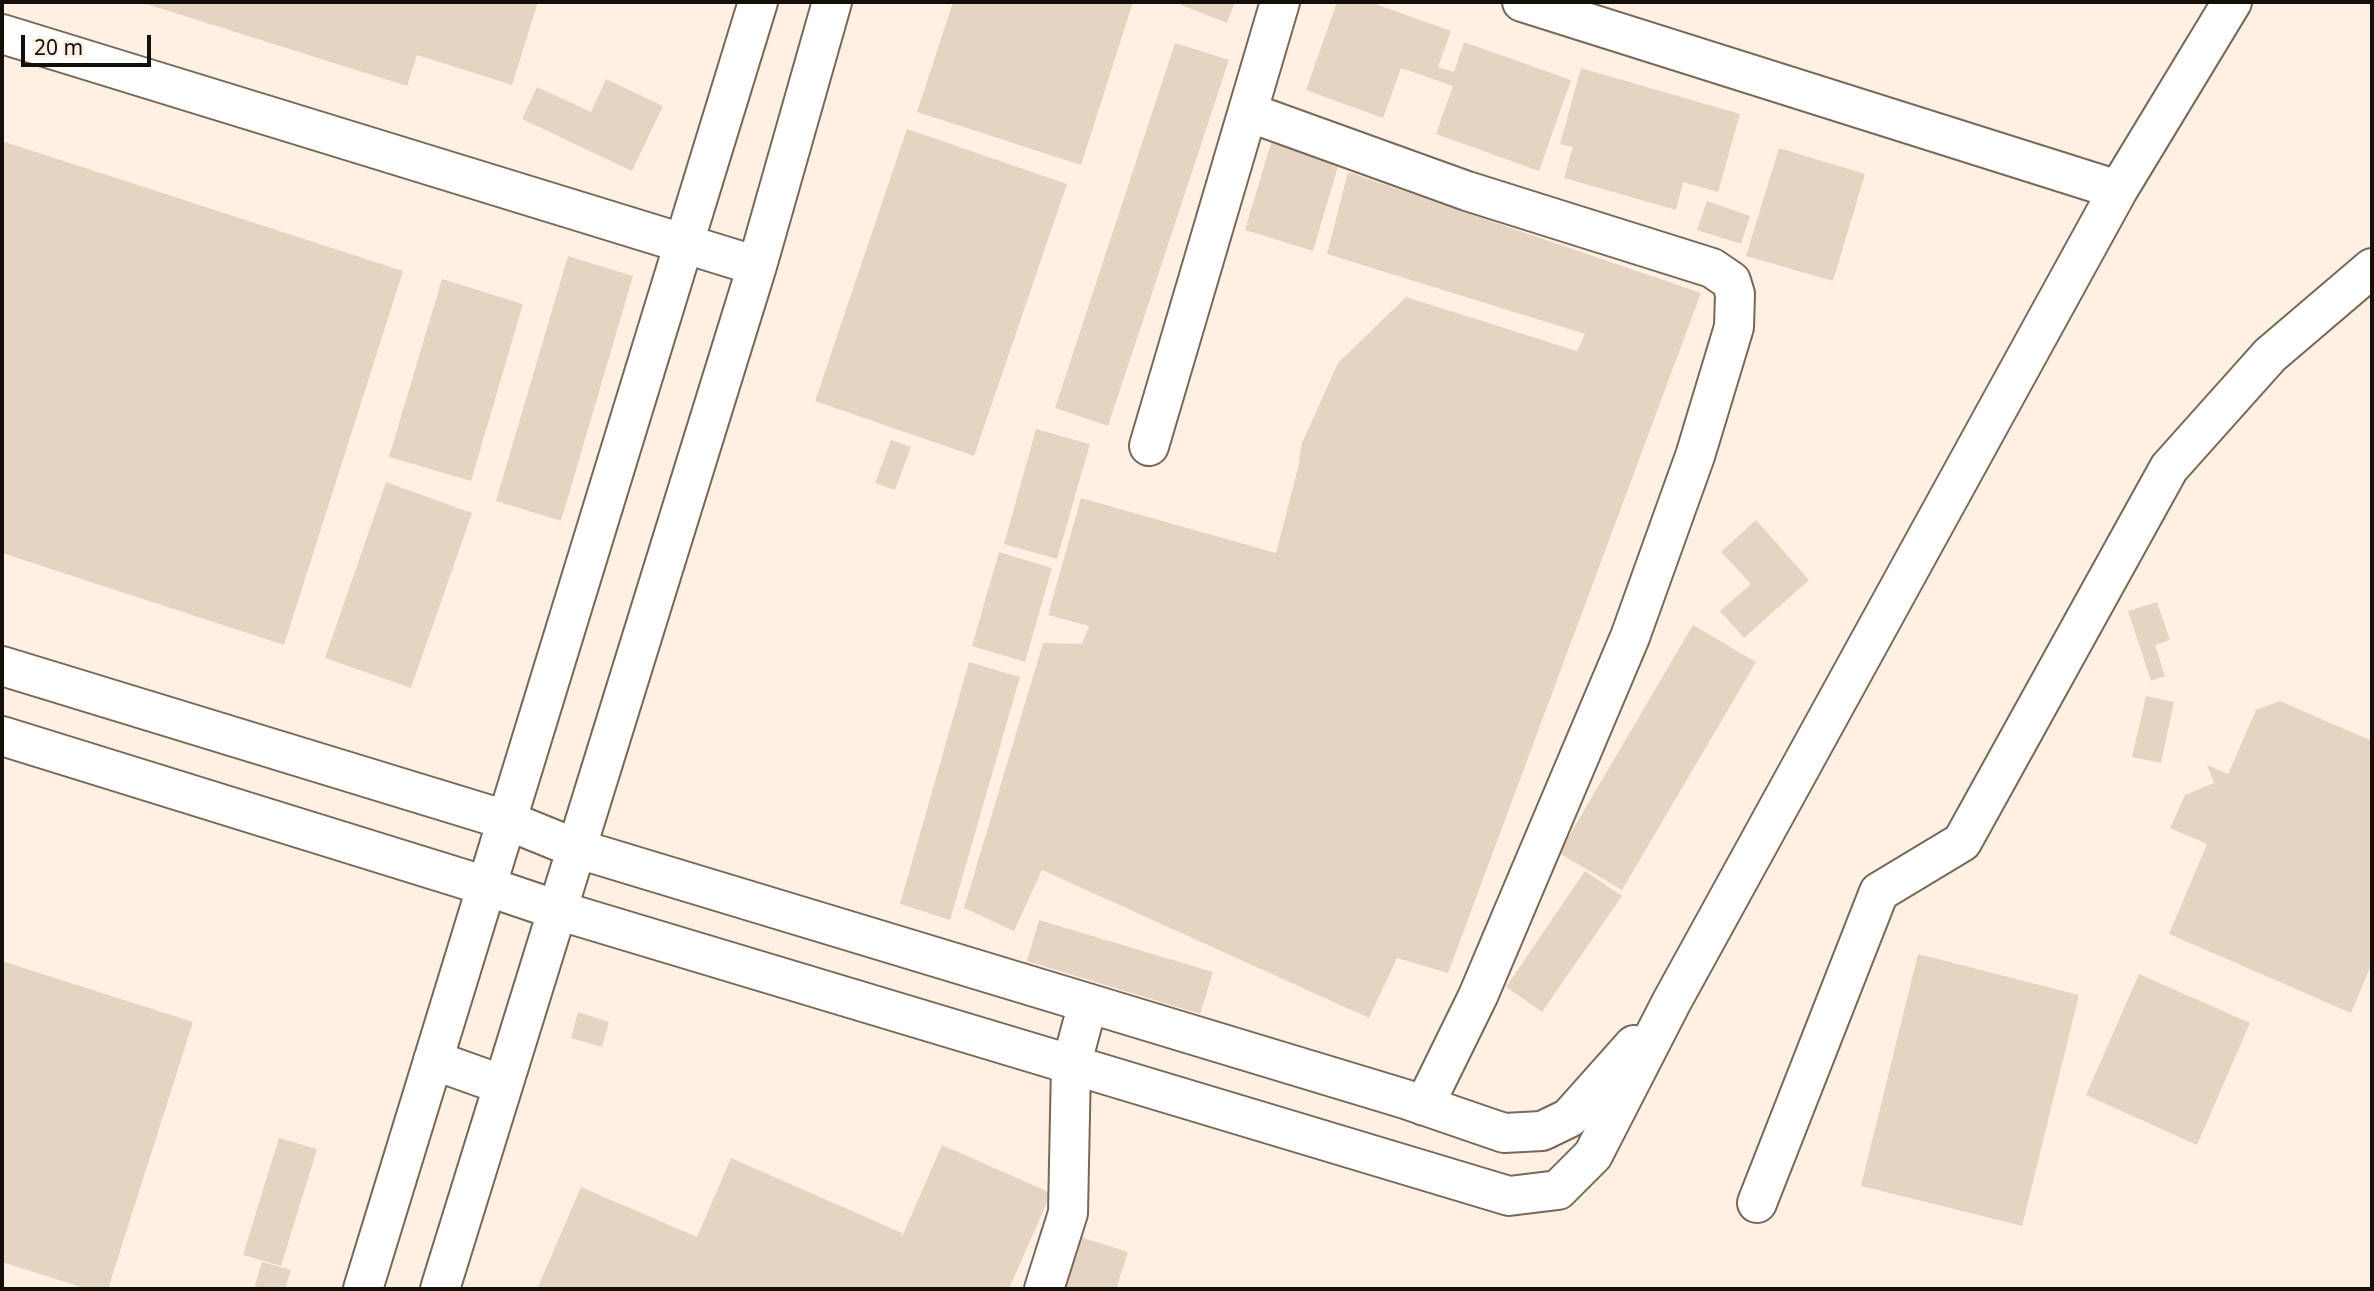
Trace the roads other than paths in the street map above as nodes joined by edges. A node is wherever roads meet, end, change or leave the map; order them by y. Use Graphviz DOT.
graph roads {
  1 [pos="758,2"];
  2 [pos="832,2"];
  3 [pos="1280,2"];
  4 [pos="1522,2"];
  5 [pos="2232,2"];
  6 [pos="2,34"];
  7 [pos="1248,112"];
  8 [pos="2118,190"];
  9 [pos="685,243"];
  10 [pos="757,266"];
  11 [pos="2372,268"];
  12 [pos="1149,446"];
  13 [pos="2,666"];
  14 [pos="2,736"];
  15 [pos="506,820"];
  16 [pos="575,848"];
  17 [pos="486,886"];
  18 [pos="557,910"];
  19 [pos="1672,1001"];
  20 [pos="1088,1003"];
  21 [pos="433,1060"];
  22 [pos="1071,1066"];
  23 [pos="503,1084"];
  24 [pos="1424,1106"];
  25 [pos="1757,1203"];
  26 [pos="363,1289"];
  27 [pos="440,1289"];
  28 [pos="1044,1289"];
  1 -- 9 [label="street"];
  2 -- 10 [label="street"];
  3 -- 7 [label="street"];
  4 -- 8 [label="street"];
  5 -- 8 [label="street"];
  6 -- 9 [label="street"];
  7 -- 12 [label="street"];
  7 -- 24 [label="street"];
  8 -- 19 [label="street"];
  9 -- 10 [label="street"];
  9 -- 15 [label="street"];
  10 -- 16 [label="street"];
  11 -- 25 [label="street"];
  13 -- 15 [label="street"];
  14 -- 17 [label="street"];
  15 -- 16 [label="street"];
  15 -- 17 [label="street"];
  16 -- 18 [label="street"];
  16 -- 20 [label="street"];
  17 -- 18 [label="street"];
  17 -- 21 [label="street"];
  18 -- 22 [label="street"];
  18 -- 23 [label="street"];
  19 -- 22 [label="street"];
  19 -- 24 [label="street"];
  20 -- 22 [label="street"];
  20 -- 24 [label="street"];
  21 -- 23 [label="street"];
  21 -- 26 [label="street"];
  22 -- 28 [label="street"];
  23 -- 27 [label="street"];
}
